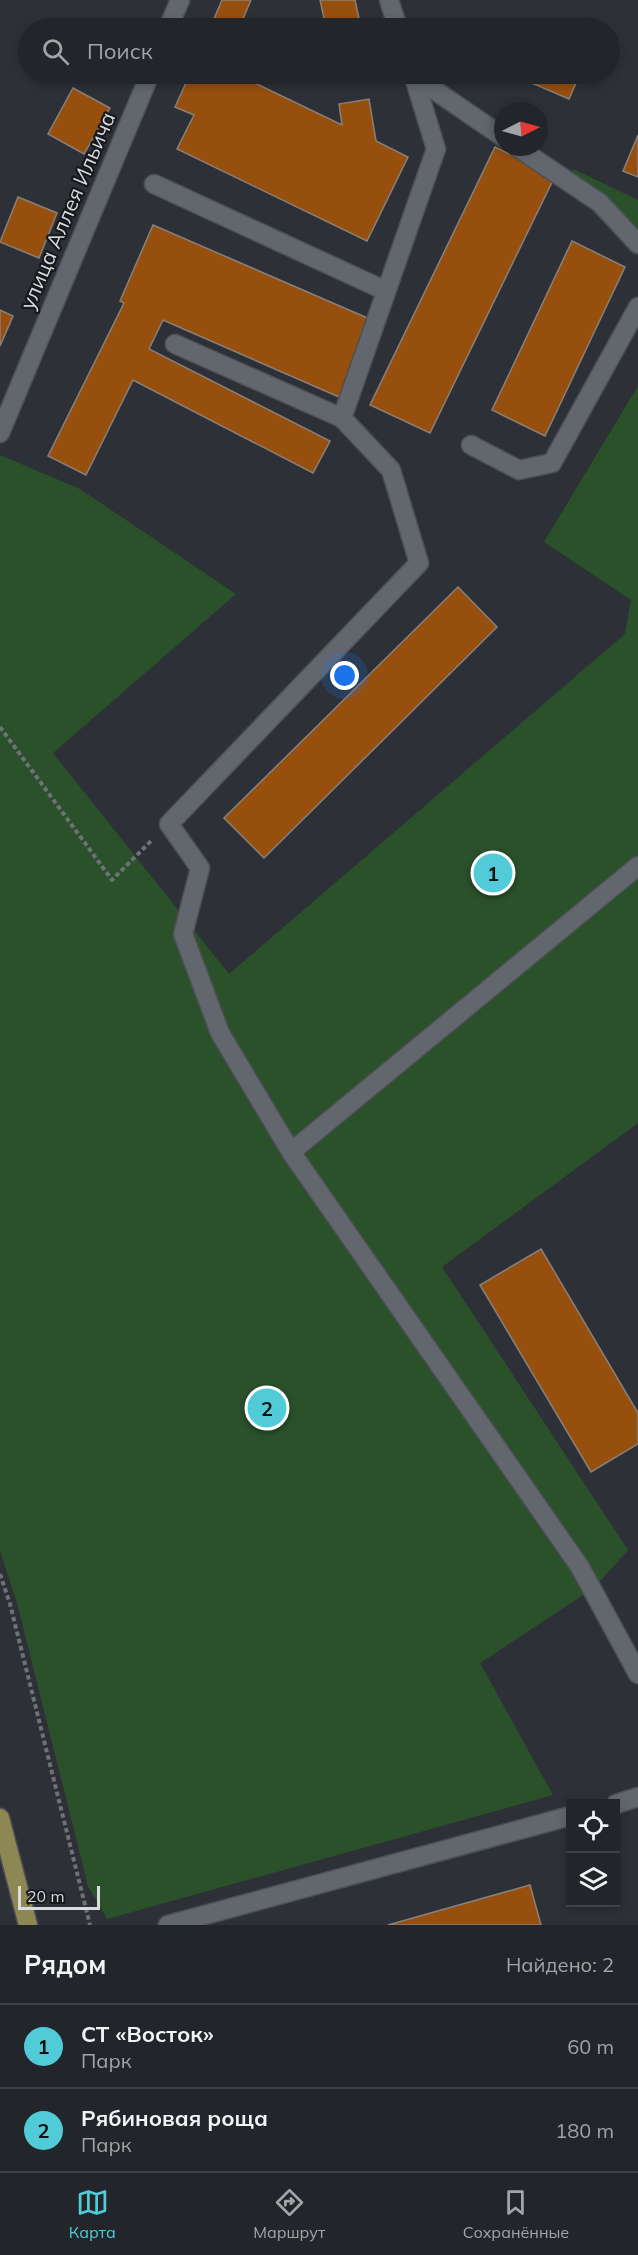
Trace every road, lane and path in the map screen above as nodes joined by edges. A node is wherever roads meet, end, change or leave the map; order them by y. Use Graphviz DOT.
graph roads {
  1 [pos="180,0"];
  2 [pos="388,0"];
  3 [pos="172,18"];
  4 [pos="394,18"];
  5 [pos="146,84"];
  6 [pos="416,84"];
  7 [pos="426,84"];
  8 [pos="494,131"];
  9 [pos="530,156"];
  10 [pos="154,184"];
  11 [pos="638,244"];
  12 [pos="387,291"];
  13 [pos="638,308"];
  14 [pos="175,344"];
  15 [pos="342,418"];
  16 [pos="0,433"];
  17 [pos="471,445"];
  18 [pos="0,727"];
  19 [pos="169,824"];
  20 [pos="638,866"];
  21 [pos="291,1152"];
  22 [pos="0,1574"];
  23 [pos="638,1674"];
  24 [pos="638,1797"];
  25 [pos="620,1802"];
  26 [pos="566,1817"];
  27 [pos="0,1818"];
  28 [pos="28,1925"];
  29 [pos="90,1925"];
  30 [pos="168,1925"];
  1 -- 3 [label="street"];
  2 -- 4 [label="street"];
  5 -- 16 [label="street, улица Аллея Ильича"];
  6 -- 12 [label="street"];
  7 -- 8 [label="street"];
  9 -- 11 [label="street"];
  10 -- 12 [label="street"];
  12 -- 15 [label="street"];
  13 -- 17 [label="street"];
  14 -- 15 [label="street"];
  15 -- 19 [label="street"];
  18 -- 19 [label="path"];
  19 -- 21 [label="street"];
  20 -- 21 [label="street"];
  21 -- 23 [label="street"];
  22 -- 29 [label="path"];
  24 -- 25 [label="street"];
  26 -- 30 [label="street"];
  27 -- 28 [label="main road"];
}
